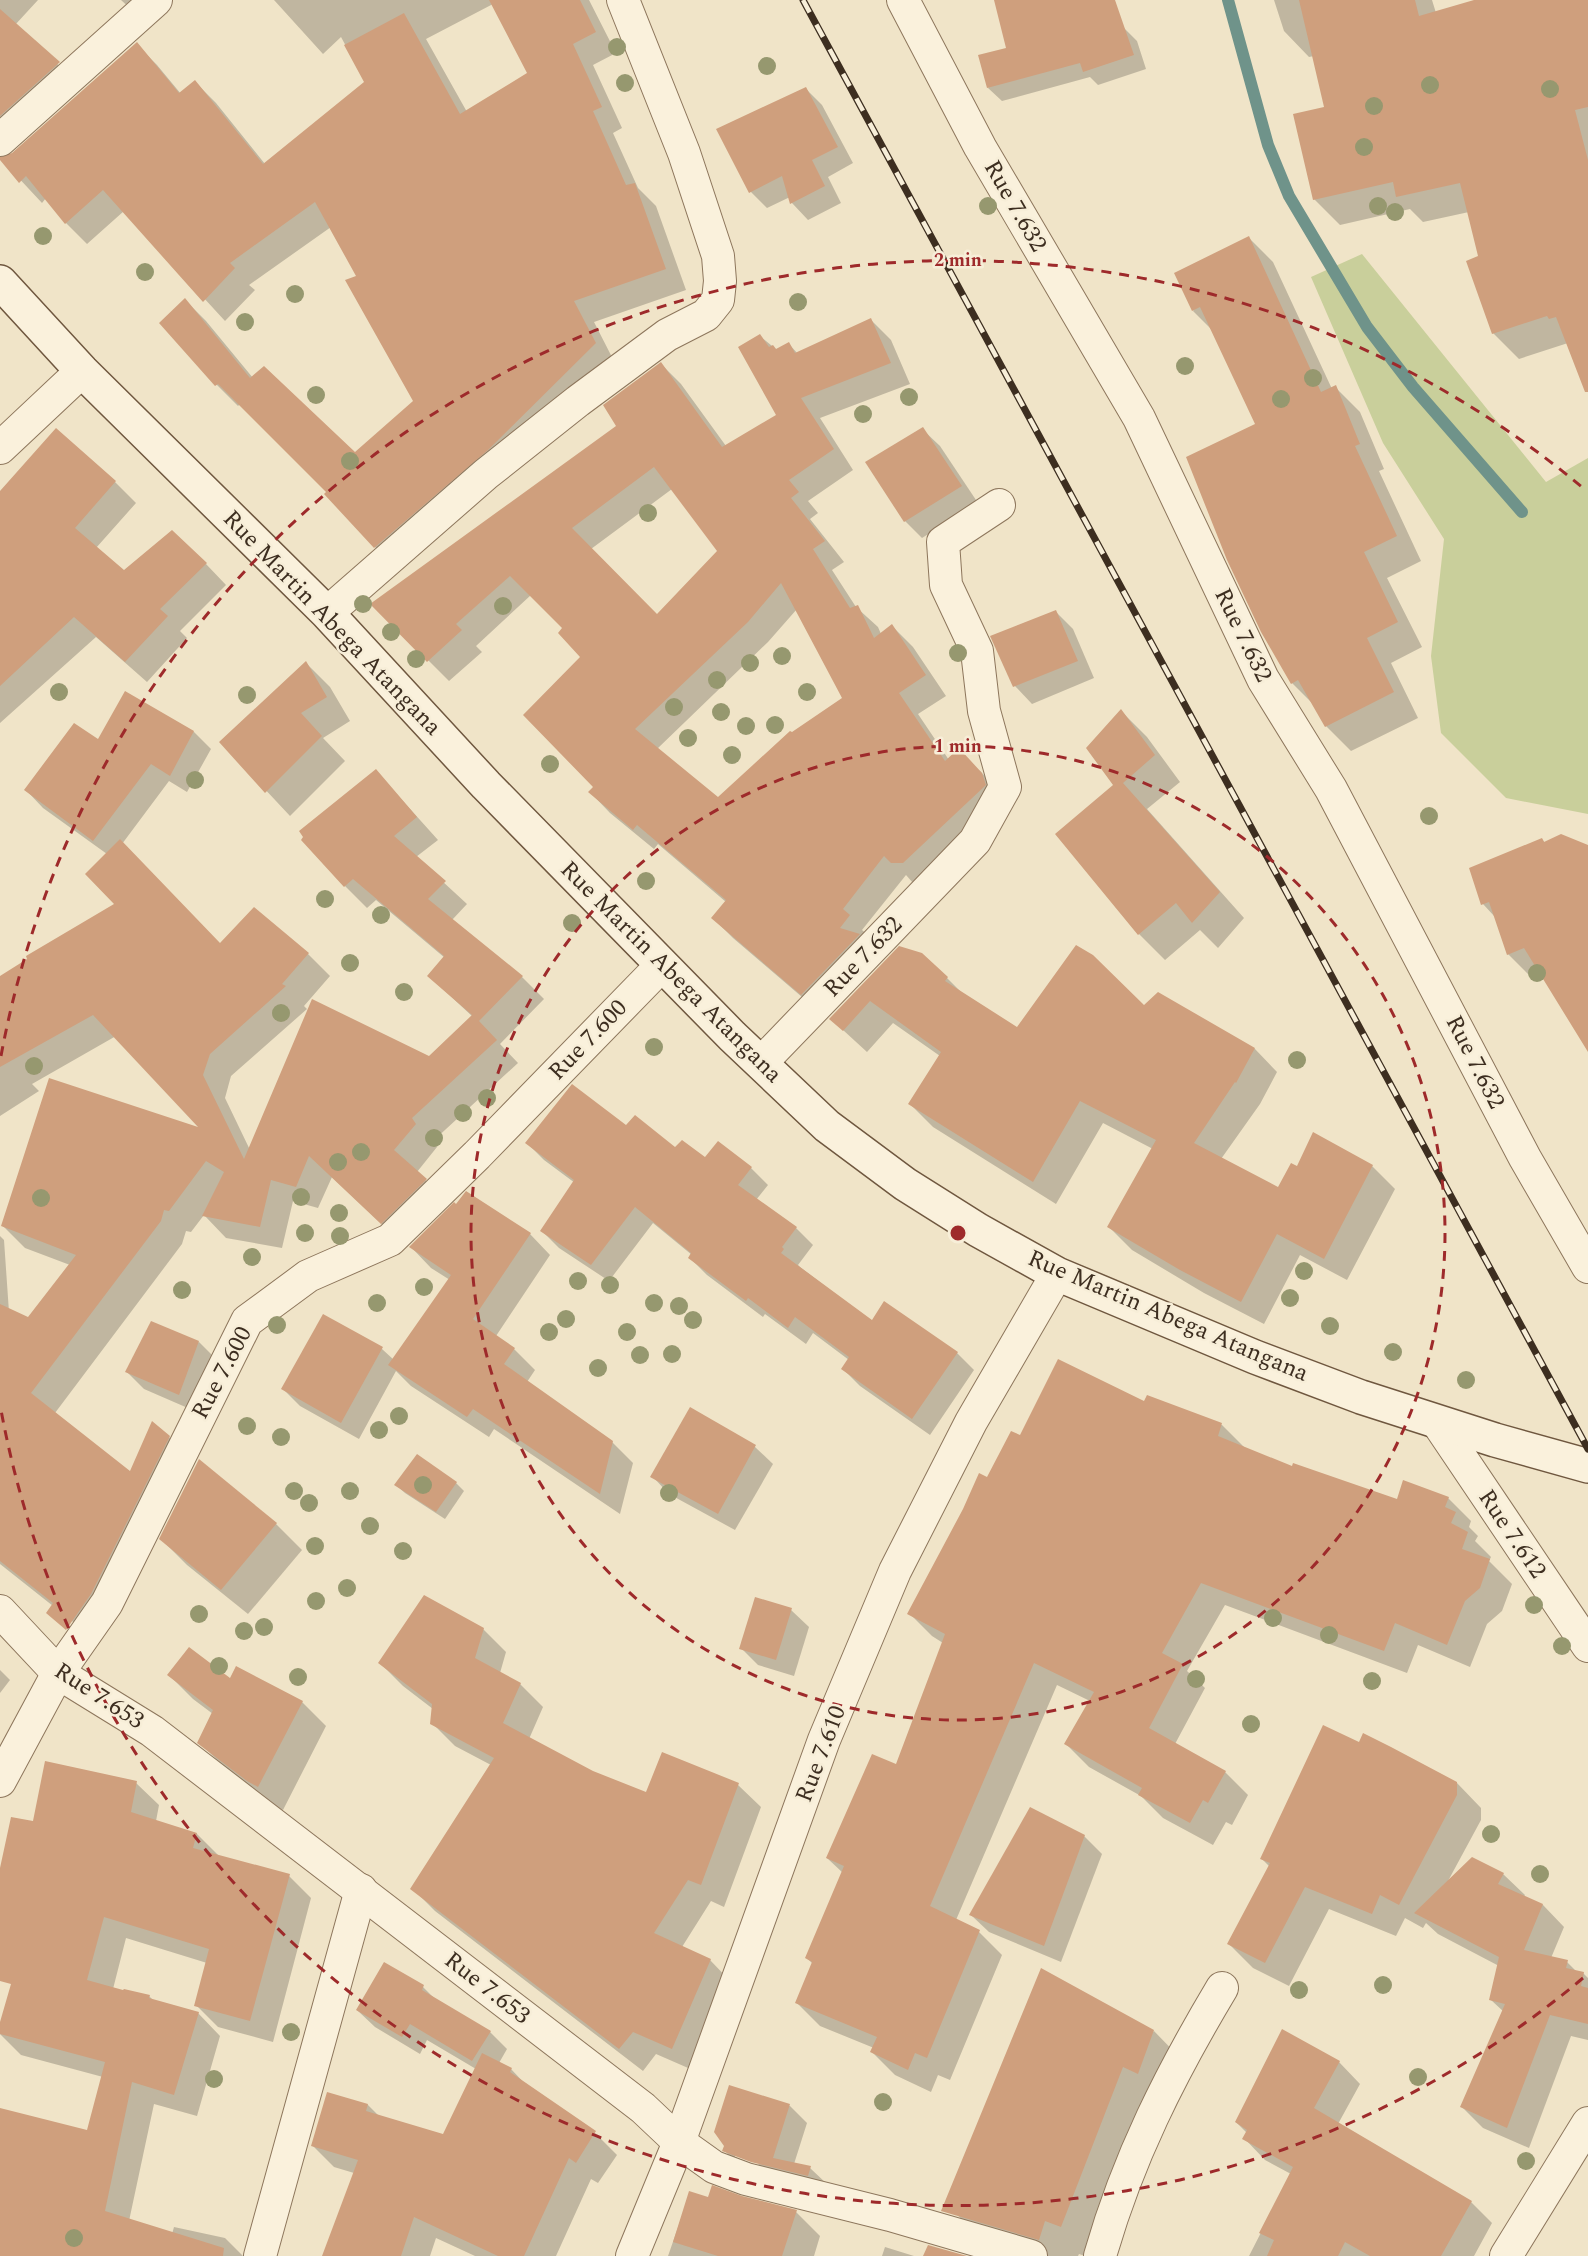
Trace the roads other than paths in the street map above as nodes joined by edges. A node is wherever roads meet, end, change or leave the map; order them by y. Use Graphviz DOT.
graph roads {
  1 [pos="156,0"];
  2 [pos="623,0"];
  3 [pos="903,0"];
  4 [pos="0,140"];
  5 [pos="0,282"];
  6 [pos="82,371"];
  7 [pos="0,448"];
  8 [pos="999,505"];
  9 [pos="327,613"];
  10 [pos="662,965"];
  11 [pos="761,1063"];
  12 [pos="1588,1267"];
  13 [pos="1057,1274"];
  14 [pos="1437,1422"];
  15 [pos="1588,1466"];
  16 [pos="0,1611"];
  17 [pos="1588,1646"];
  18 [pos="58,1673"];
  19 [pos="0,1781"];
  20 [pos="361,1890"];
  21 [pos="1222,1988"];
  22 [pos="1588,2123"];
  23 [pos="679,2142"];
  24 [pos="944,2244"];
  25 [pos="260,2256"];
  26 [pos="632,2256"];
  27 [pos="1031,2256"];
  28 [pos="1100,2256"];
  29 [pos="1506,2256"];
  1 -- 4 [label="street"];
  2 -- 9 [label="street"];
  3 -- 12 [label="street, Rue 7.632"];
  5 -- 6 [label="main road, Rue Martin Abega Atangana"];
  6 -- 7 [label="street"];
  6 -- 9 [label="main road, Rue Martin Abega Atangana"];
  8 -- 11 [label="street, Rue 7.632"];
  9 -- 10 [label="main road, Rue Martin Abega Atangana"];
  10 -- 11 [label="main road, Rue Martin Abega Atangana"];
  10 -- 18 [label="street, Rue 7.600"];
  11 -- 13 [label="main road, Rue Martin Abega Atangana"];
  13 -- 14 [label="main road, Rue Martin Abega Atangana"];
  13 -- 23 [label="street, Rue 7.610"];
  14 -- 15 [label="main road, Rue Martin Abega Atangana"];
  14 -- 17 [label="street, Rue 7.612"];
  16 -- 18 [label="street, Rue 7.653"];
  18 -- 19 [label="street, Rue 7.600"];
  18 -- 20 [label="street, Rue 7.653"];
  20 -- 23 [label="street, Rue 7.653"];
  20 -- 25 [label="street"];
  21 -- 28 [label="street"];
  22 -- 29 [label="street"];
  23 -- 24 [label="street, Rue 7.653"];
  23 -- 26 [label="street, Rue 7.610"];
  24 -- 27 [label="street, Rue 7.653"];
}
